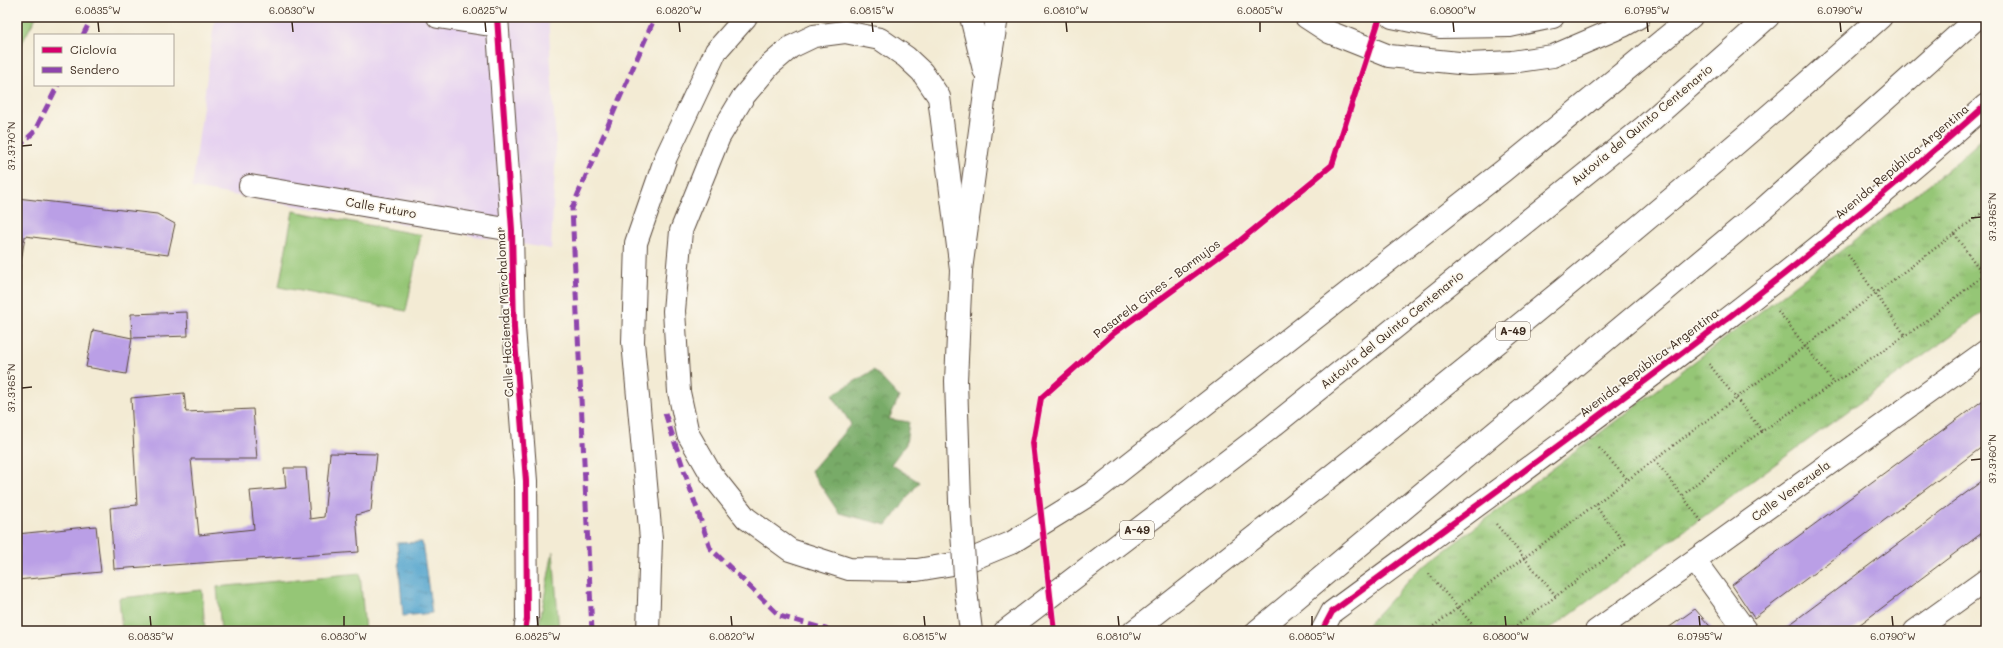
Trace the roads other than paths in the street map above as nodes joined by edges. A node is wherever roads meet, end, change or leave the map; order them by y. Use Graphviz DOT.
graph roads {
  1 [pos="438,17"];
  2 [pos="746,17"];
  3 [pos="972,17"];
  4 [pos="997,17"];
  5 [pos="1306,17"];
  6 [pos="1392,17"];
  7 [pos="1553,17"];
  8 [pos="1639,17"];
  9 [pos="1691,17"];
  10 [pos="1768,17"];
  11 [pos="1881,17"];
  12 [pos="1978,17"];
  13 [pos="497,22"];
  14 [pos="986,79"];
  15 [pos="1986,105"];
  16 [pos="250,186"];
  17 [pos="512,230"];
  18 [pos="961,270"];
  19 [pos="1986,351"];
  20 [pos="1695,561"];
  21 [pos="1985,582"];
  22 [pos="525,631"];
  23 [pos="648,631"];
  24 [pos="971,631"];
  25 [pos="1005,631"];
  26 [pos="1134,631"];
  27 [pos="1257,631"];
  28 [pos="1322,631"];
  29 [pos="1596,631"];
  30 [pos="1746,631"];
  31 [pos="1915,631"];
  1 -- 13 [label="main road"];
  2 -- 23 [label="main road"];
  3 -- 14 [label="main road"];
  4 -- 14 [label="main road"];
  5 -- 8 [label="main road"];
  6 -- 7 [label="main road"];
  9 -- 18 [label="main road"];
  10 -- 25 [label="main road, Autovía del Quinto Centenario / A-49"];
  11 -- 26 [label="main road, A-49"];
  12 -- 27 [label="main road"];
  13 -- 17 [label="main road, Calle Hacienda Marchalomar"];
  14 -- 18 [label="main road"];
  15 -- 28 [label="main road, Avenida República Argentina"];
  16 -- 17 [label="main road, Calle Futuro"];
  17 -- 22 [label="main road, Calle Hacienda Marchalomar"];
  18 -- 24 [label="main road, bridge"];
  19 -- 20 [label="main road, Calle Venezuela"];
  20 -- 29 [label="main road, Calle Venezuela"];
  20 -- 30 [label="main road"];
  21 -- 31 [label="main road"];
}
